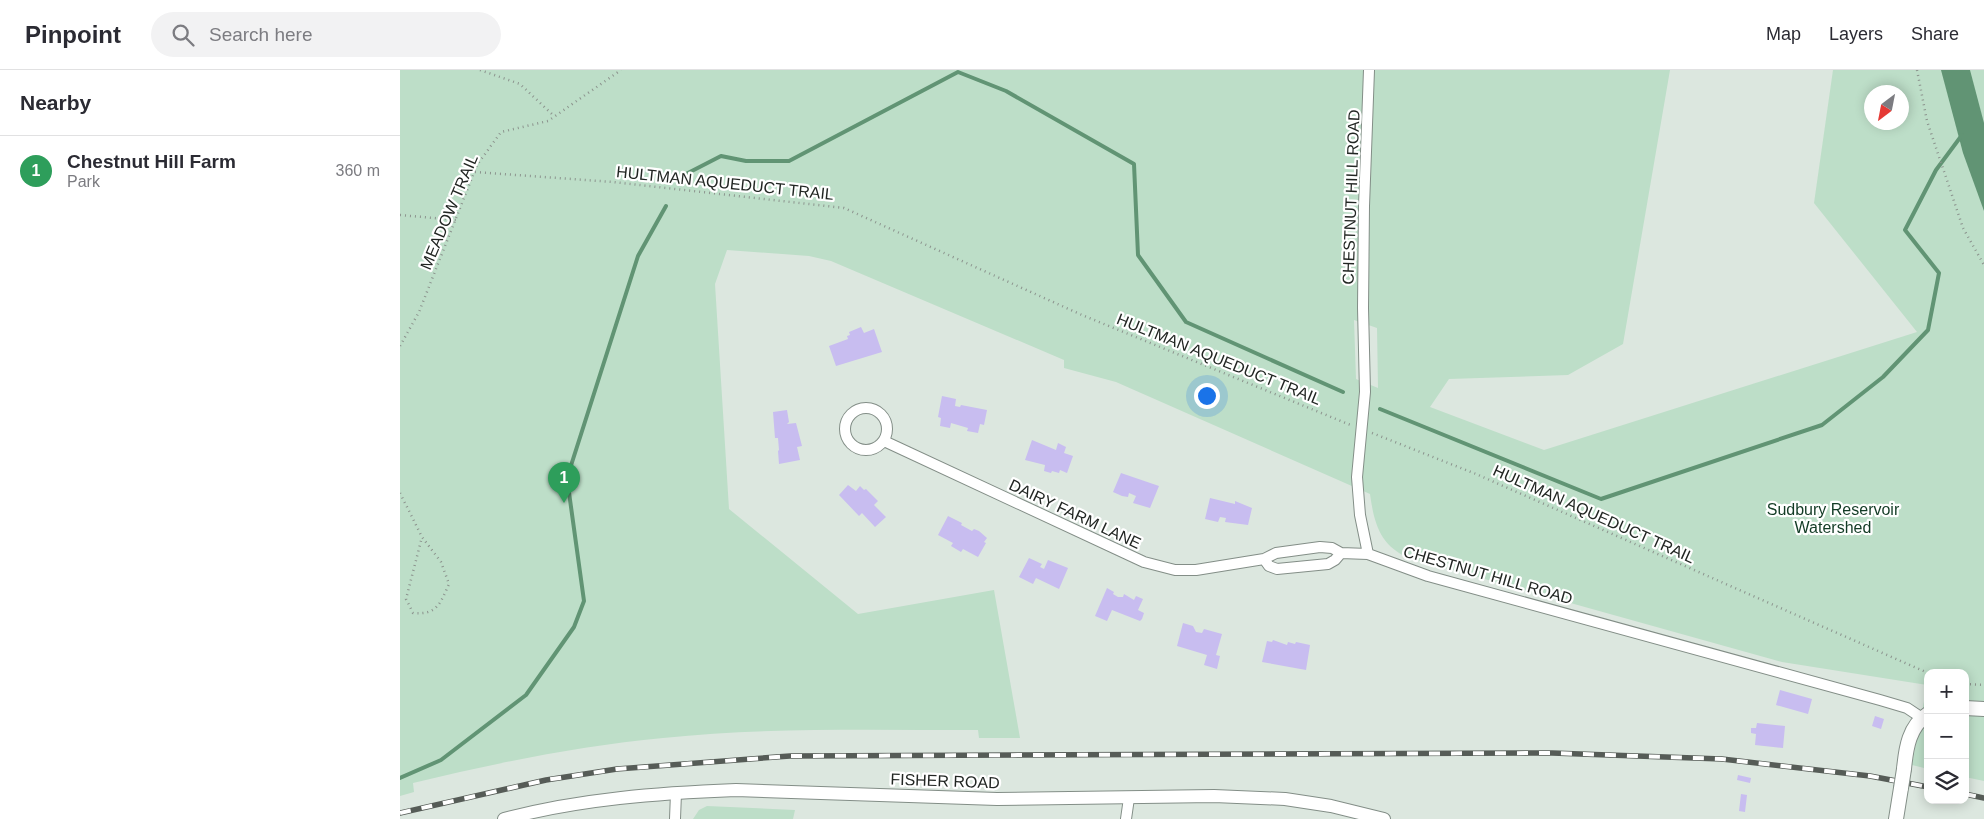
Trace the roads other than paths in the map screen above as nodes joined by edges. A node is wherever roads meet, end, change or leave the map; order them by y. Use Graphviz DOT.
graph roads {
  1 [pos="1369,70"];
  2 [pos="884,442"];
  3 [pos="1341,553"];
  4 [pos="1368,554"];
  5 [pos="1264,559"];
  6 [pos="1969,708"];
  7 [pos="1984,709"];
  8 [pos="1924,716"];
  9 [pos="1924,717"];
  10 [pos="676,793"];
  11 [pos="1129,798"];
  12 [pos="504,819"];
  13 [pos="676,819"];
  14 [pos="1126,819"];
  15 [pos="1384,819"];
  16 [pos="1896,819"];
  1 -- 4 [label="street, CHESTNUT HILL ROAD"];
  2 -- 2 [label="street"];
  2 -- 5 [label="street, DAIRY FARM LANE"];
  3 -- 4 [label="street, DAIRY FARM LANE"];
  3 -- 5 [label="street, DAIRY FARM LANE"];
  3 -- 5 [label="street"];
  4 -- 8 [label="street, CHESTNUT HILL ROAD"];
  6 -- 7 [label="main road"];
  9 -- 16 [label="main road, bridge"];
  10 -- 11 [label="street, FISHER ROAD"];
  10 -- 12 [label="street, FISHER ROAD"];
  10 -- 13 [label="street"];
  11 -- 14 [label="street"];
  11 -- 15 [label="street, FISHER ROAD"];
}
